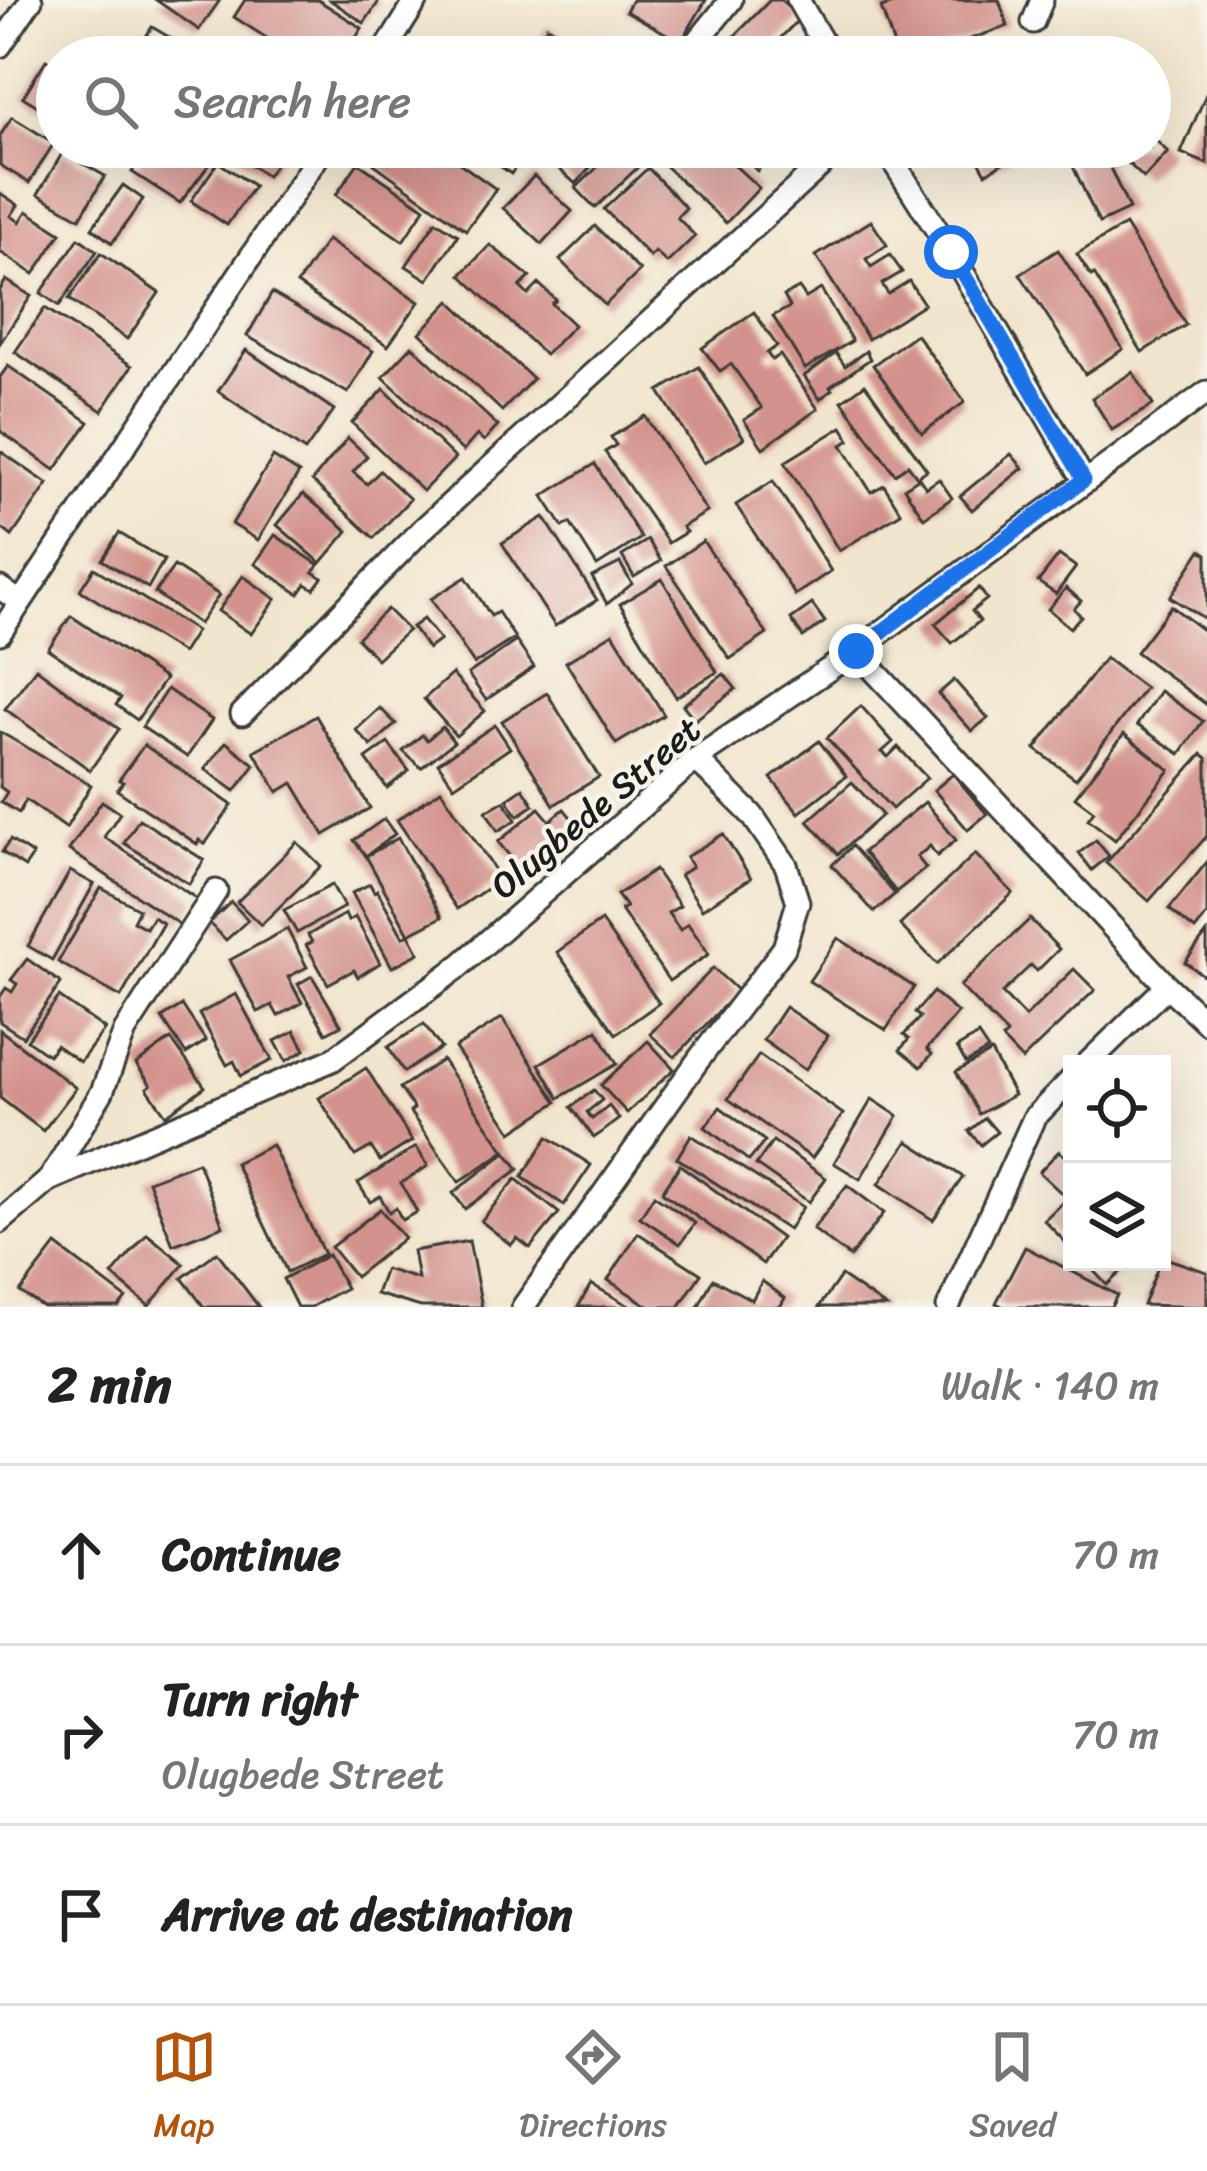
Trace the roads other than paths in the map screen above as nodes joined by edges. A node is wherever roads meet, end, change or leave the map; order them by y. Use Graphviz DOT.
graph roads {
  1 [pos="31,0"];
  2 [pos="417,0"];
  3 [pos="731,0"];
  4 [pos="798,0"];
  5 [pos="394,36"];
  6 [pos="702,36"];
  7 [pos="819,36"];
  8 [pos="0,46"];
  9 [pos="311,168"];
  10 [pos="818,168"];
  11 [pos="897,168"];
  12 [pos="1207,392"];
  13 [pos="1084,480"];
  14 [pos="0,588"];
  15 [pos="20,602"];
  16 [pos="0,633"];
  17 [pos="856,651"];
  18 [pos="242,714"];
  19 [pos="696,760"];
  20 [pos="216,891"];
  21 [pos="1167,986"];
  22 [pos="1207,1023"];
  23 [pos="1097,1055"];
  24 [pos="1063,1088"];
  25 [pos="49,1180"];
  26 [pos="0,1222"];
  27 [pos="523,1307"];
  28 [pos="948,1307"];
  1 -- 8 [label="street"];
  2 -- 5 [label="street"];
  3 -- 6 [label="street"];
  4 -- 7 [label="street"];
  9 -- 15 [label="street"];
  10 -- 18 [label="street"];
  11 -- 13 [label="street"];
  12 -- 13 [label="street, Olugbede Street"];
  13 -- 17 [label="street, Olugbede Street"];
  14 -- 15 [label="street"];
  15 -- 16 [label="street"];
  17 -- 19 [label="street, Olugbede Street"];
  17 -- 21 [label="street"];
  19 -- 25 [label="street, Olugbede Street"];
  19 -- 27 [label="street"];
  20 -- 25 [label="street"];
  21 -- 22 [label="street"];
  21 -- 23 [label="street"];
  24 -- 28 [label="street"];
  25 -- 26 [label="street, Olugbede Street"];
}
